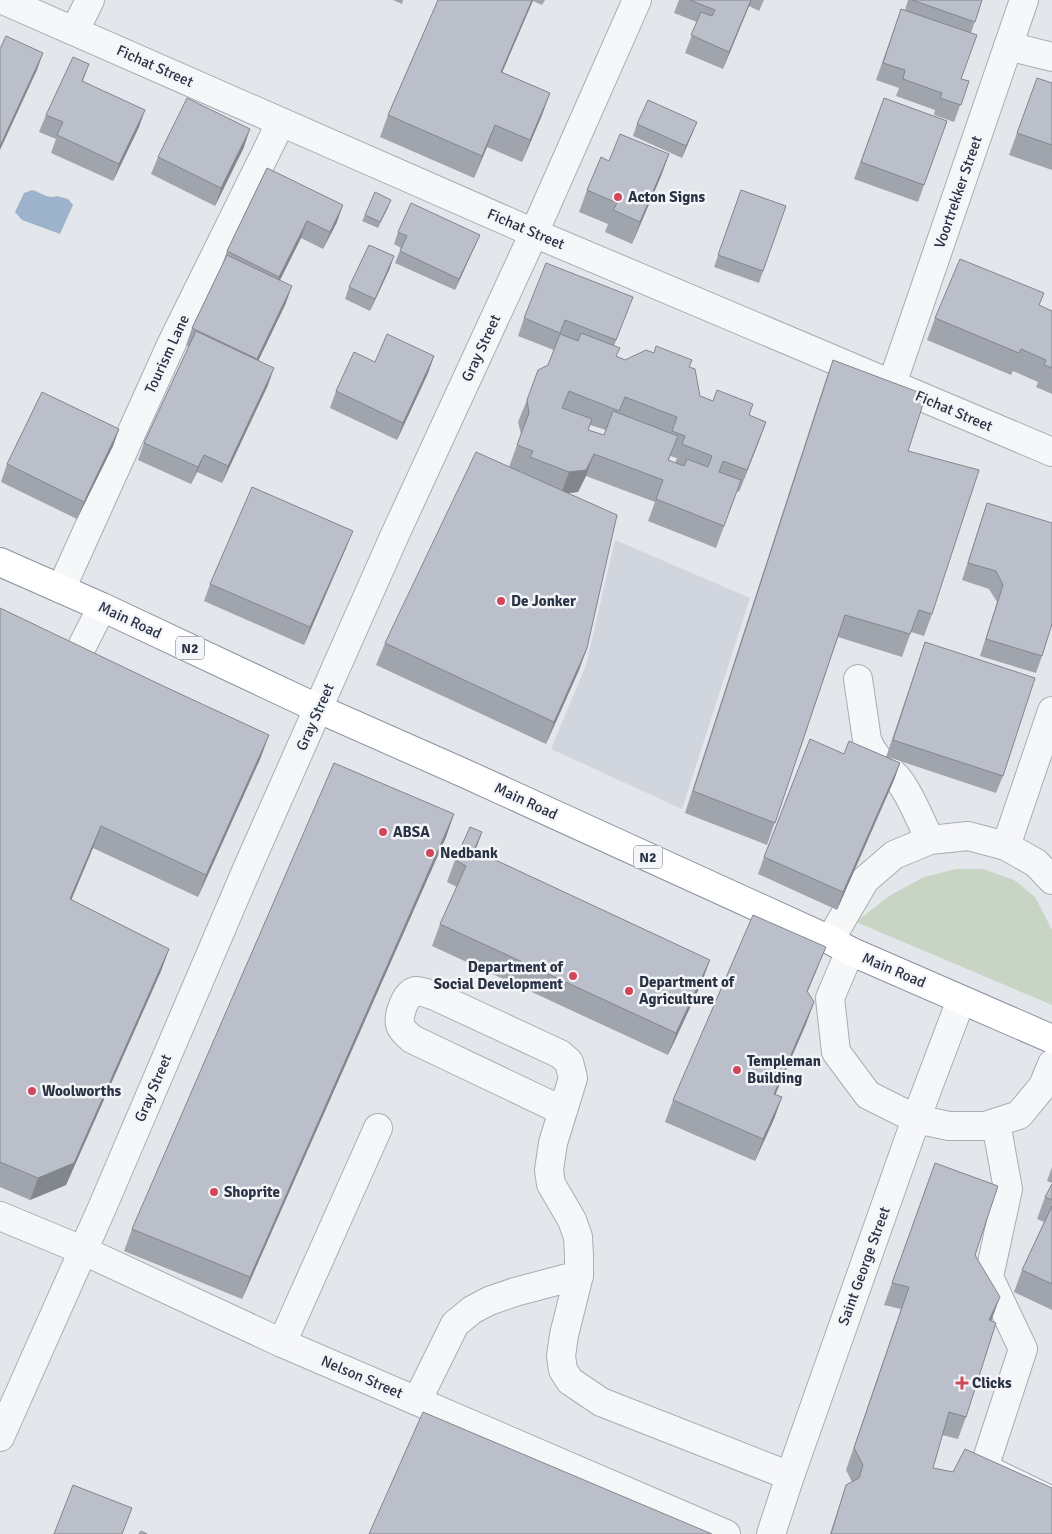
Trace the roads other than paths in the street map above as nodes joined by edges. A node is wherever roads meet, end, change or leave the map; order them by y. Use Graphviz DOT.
graph roads {
  1 [pos="3,0"];
  2 [pos="90,0"];
  3 [pos="637,0"];
  4 [pos="1024,0"];
  5 [pos="75,30"];
  6 [pos="1008,46"];
  7 [pos="1052,57"];
  8 [pos="281,122"];
  9 [pos="534,233"];
  10 [pos="892,384"];
  11 [pos="1052,452"];
  12 [pos="0,562"];
  13 [pos="61,589"];
  14 [pos="102,607"];
  15 [pos="71,668"];
  16 [pos="858,679"];
  17 [pos="319,709"];
  18 [pos="1052,711"];
  19 [pos="930,840"];
  20 [pos="1006,846"];
  21 [pos="1052,880"];
  22 [pos="840,946"];
  23 [pos="961,1000"];
  24 [pos="1052,1039"];
  25 [pos="1052,1064"];
  26 [pos="562,1111"];
  27 [pos="916,1119"];
  28 [pos="996,1123"];
  29 [pos="378,1128"];
  30 [pos="0,1216"];
  31 [pos="82,1250"];
  32 [pos="579,1275"];
  33 [pos="282,1343"];
  34 [pos="417,1400"];
  35 [pos="0,1437"];
  36 [pos="790,1476"];
  37 [pos="1039,1499"];
  38 [pos="726,1534"];
  39 [pos="771,1534"];
  1 -- 5 [label="street, Fichat Street"];
  2 -- 5 [label="street"];
  3 -- 9 [label="street, Gray Street"];
  4 -- 6 [label="street, Voortrekker Street"];
  5 -- 8 [label="street, Fichat Street"];
  6 -- 7 [label="street"];
  6 -- 10 [label="street, Voortrekker Street"];
  8 -- 9 [label="street, Fichat Street"];
  8 -- 13 [label="street, Tourism Lane"];
  9 -- 10 [label="street, Fichat Street"];
  9 -- 17 [label="street, Gray Street"];
  10 -- 11 [label="street, Fichat Street"];
  12 -- 13 [label="highway, Main Road / N2"];
  13 -- 14 [label="highway, Main Road / N2"];
  14 -- 15 [label="street"];
  14 -- 17 [label="highway, Main Road / N2"];
  16 -- 19 [label="street"];
  17 -- 22 [label="highway, Main Road / N2"];
  17 -- 31 [label="street, Gray Street"];
  18 -- 20 [label="street"];
  19 -- 20 [label="street"];
  19 -- 22 [label="street"];
  20 -- 21 [label="street"];
  22 -- 23 [label="highway, Main Road / N2"];
  22 -- 27 [label="street"];
  23 -- 24 [label="highway, Main Road / N2"];
  23 -- 27 [label="street, Saint George Street"];
  25 -- 28 [label="street"];
  26 -- 26 [label="street"];
  26 -- 32 [label="street"];
  27 -- 28 [label="street"];
  27 -- 36 [label="street, Saint George Street"];
  28 -- 37 [label="street"];
  29 -- 33 [label="street"];
  30 -- 31 [label="street, Nelson Street"];
  31 -- 33 [label="street, Nelson Street"];
  31 -- 35 [label="street, Gray Street"];
  32 -- 34 [label="street"];
  32 -- 36 [label="street"];
  33 -- 34 [label="street, Nelson Street"];
  34 -- 38 [label="street, Nelson Street"];
  36 -- 39 [label="street, Saint George Street"];
}
